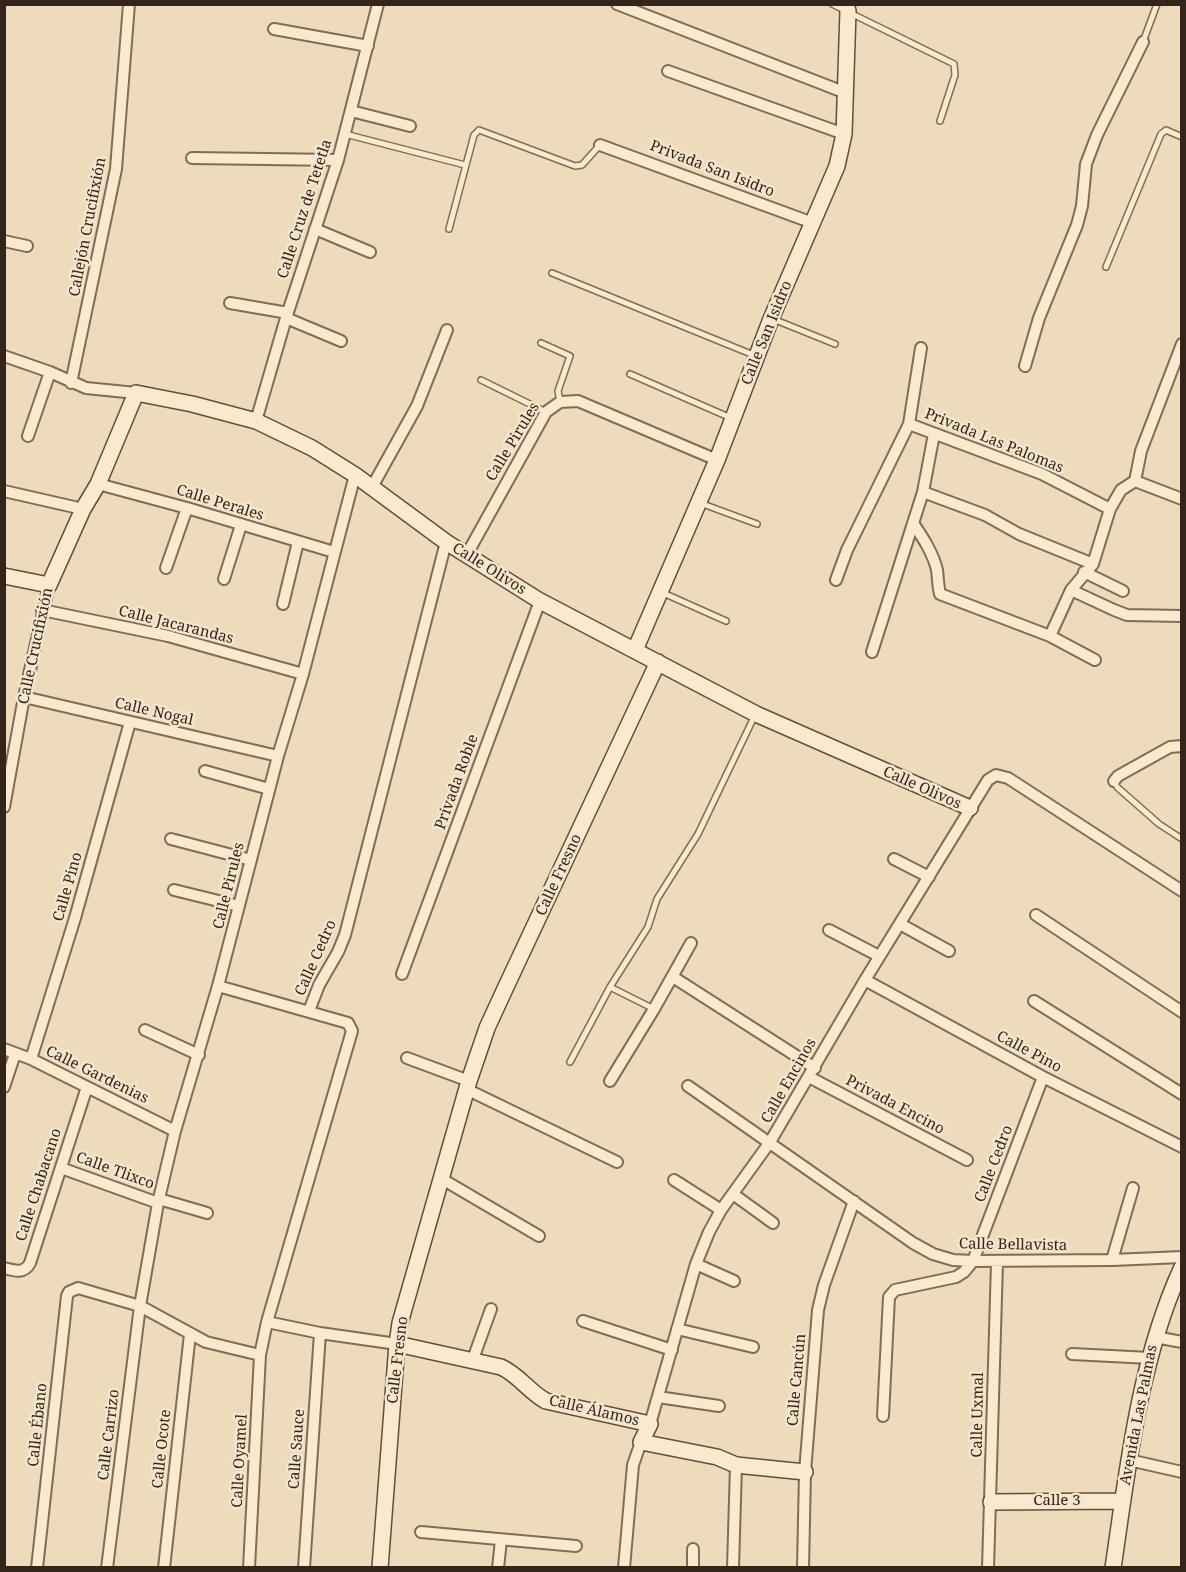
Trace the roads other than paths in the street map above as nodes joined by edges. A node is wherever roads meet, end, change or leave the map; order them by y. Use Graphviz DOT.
graph roads {
  1 [pos="129,4"];
  2 [pos="378,4"];
  3 [pos="618,4"];
  4 [pos="832,4"];
  5 [pos="1157,4"];
  6 [pos="847,8"];
  7 [pos="274,28"];
  8 [pos="1143,42"];
  9 [pos="368,46"];
  10 [pos="668,71"];
  11 [pos="846,93"];
  12 [pos="351,111"];
  13 [pos="940,121"];
  14 [pos="410,126"];
  15 [pos="345,134"];
  16 [pos="844,134"];
  17 [pos="1182,137"];
  18 [pos="600,145"];
  19 [pos="192,158"];
  20 [pos="338,159"];
  21 [pos="465,165"];
  22 [pos="813,223"];
  23 [pos="315,229"];
  24 [pos="448,229"];
  25 [pos="4,241"];
  26 [pos="27,246"];
  27 [pos="370,252"];
  28 [pos="1106,267"];
  29 [pos="552,273"];
  30 [pos="230,303"];
  31 [pos="287,316"];
  32 [pos="771,319"];
  33 [pos="447,330"];
  34 [pos="341,340"];
  35 [pos="541,343"];
  36 [pos="835,344"];
  37 [pos="1182,344"];
  38 [pos="921,348"];
  39 [pos="4,356"];
  40 [pos="757,356"];
  41 [pos="1025,366"];
  42 [pos="50,372"];
  43 [pos="630,374"];
  44 [pos="481,381"];
  45 [pos="71,382"];
  46 [pos="136,393"];
  47 [pos="560,402"];
  48 [pos="546,412"];
  49 [pos="733,419"];
  50 [pos="256,421"];
  51 [pos="909,424"];
  52 [pos="934,434"];
  53 [pos="28,436"];
  54 [pos="717,460"];
  55 [pos="355,475"];
  56 [pos="1135,481"];
  57 [pos="98,484"];
  58 [pos="372,487"];
  59 [pos="4,491"];
  60 [pos="923,492"];
  61 [pos="1182,499"];
  62 [pos="698,502"];
  63 [pos="187,508"];
  64 [pos="83,509"];
  65 [pos="1110,509"];
  66 [pos="757,524"];
  67 [pos="913,524"];
  68 [pos="242,525"];
  69 [pos="298,542"];
  70 [pos="446,542"];
  71 [pos="334,552"];
  72 [pos="466,556"];
  73 [pos="1093,564"];
  74 [pos="166,568"];
  75 [pos="1084,572"];
  76 [pos="4,576"];
  77 [pos="224,579"];
  78 [pos="836,580"];
  79 [pos="48,585"];
  80 [pos="1071,590"];
  81 [pos="1124,591"];
  82 [pos="660,592"];
  83 [pos="540,602"];
  84 [pos="283,604"];
  85 [pos="42,610"];
  86 [pos="1182,616"];
  87 [pos="726,621"];
  88 [pos="1050,636"];
  89 [pos="635,650"];
  90 [pos="872,652"];
  91 [pos="1095,660"];
  92 [pos="658,662"];
  93 [pos="303,674"];
  94 [pos="24,697"];
  95 [pos="756,714"];
  96 [pos="130,722"];
  97 [pos="1182,746"];
  98 [pos="278,756"];
  99 [pos="205,771"];
  100 [pos="1114,781"];
  101 [pos="269,789"];
  102 [pos="4,807"];
  103 [pos="970,808"];
  104 [pos="171,839"];
  105 [pos="1182,839"];
  106 [pos="894,859"];
  107 [pos="251,860"];
  108 [pos="929,876"];
  109 [pos="174,890"];
  110 [pos="1182,891"];
  111 [pos="239,906"];
  112 [pos="1036,915"];
  113 [pos="900,924"];
  114 [pos="829,930"];
  115 [pos="691,943"];
  116 [pos="949,951"];
  117 [pos="879,956"];
  118 [pos="402,974"];
  119 [pos="673,977"];
  120 [pos="865,980"];
  121 [pos="218,986"];
  122 [pos="610,987"];
  123 [pos="1034,1001"];
  124 [pos="654,1009"];
  125 [pos="309,1011"];
  126 [pos="1182,1012"];
  127 [pos="145,1030"];
  128 [pos="10,1051"];
  129 [pos="199,1055"];
  130 [pos="407,1058"];
  131 [pos="31,1059"];
  132 [pos="570,1062"];
  133 [pos="812,1073"];
  134 [pos="1043,1077"];
  135 [pos="610,1081"];
  136 [pos="467,1085"];
  137 [pos="688,1086"];
  138 [pos="4,1087"];
  139 [pos="87,1087"];
  140 [pos="1182,1094"];
  141 [pos="175,1131"];
  142 [pos="771,1142"];
  143 [pos="1182,1147"];
  144 [pos="967,1160"];
  145 [pos="617,1162"];
  146 [pos="61,1168"];
  147 [pos="442,1179"];
  148 [pos="674,1180"];
  149 [pos="1133,1188"];
  150 [pos="733,1194"];
  151 [pos="159,1201"];
  152 [pos="854,1201"];
  153 [pos="721,1210"];
  154 [pos="207,1213"];
  155 [pos="773,1223"];
  156 [pos="539,1236"];
  157 [pos="1182,1257"];
  158 [pos="1112,1260"];
  159 [pos="973,1261"];
  160 [pos="997,1263"];
  161 [pos="696,1264"];
  162 [pos="1182,1267"];
  163 [pos="4,1268"];
  164 [pos="734,1281"];
  165 [pos="1178,1286"];
  166 [pos="140,1306"];
  167 [pos="491,1309"];
  168 [pos="583,1321"];
  169 [pos="267,1322"];
  170 [pos="677,1329"];
  171 [pos="320,1333"];
  172 [pos="190,1334"];
  173 [pos="1155,1337"];
  174 [pos="1182,1342"];
  175 [pos="397,1344"];
  176 [pos="753,1347"];
  177 [pos="672,1350"];
  178 [pos="1072,1354"];
  179 [pos="260,1355"];
  180 [pos="1150,1358"];
  181 [pos="472,1362"];
  182 [pos="658,1397"];
  183 [pos="719,1406"];
  184 [pos="883,1416"];
  185 [pos="650,1424"];
  186 [pos="641,1442"];
  187 [pos="1129,1461"];
  188 [pos="736,1466"];
  189 [pos="804,1472"];
  190 [pos="1182,1472"];
  191 [pos="1123,1501"];
  192 [pos="991,1502"];
  193 [pos="421,1532"];
  194 [pos="501,1540"];
  195 [pos="576,1546"];
  196 [pos="693,1549"];
  197 [pos="38,1568"];
  198 [pos="107,1568"];
  199 [pos="164,1568"];
  200 [pos="249,1568"];
  201 [pos="304,1568"];
  202 [pos="380,1568"];
  203 [pos="498,1568"];
  204 [pos="624,1568"];
  205 [pos="693,1568"];
  206 [pos="734,1568"];
  207 [pos="802,1568"];
  208 [pos="988,1568"];
  209 [pos="1113,1568"];
  1 -- 45 [label="street, Callejón Crucifixión"];
  2 -- 9 [label="street, Calle Cruz de Tetetla"];
  3 -- 11 [label="street"];
  4 -- 6 [label="lane"];
  5 -- 8 [label="lane"];
  6 -- 11 [label="street, Calle San Isidro"];
  6 -- 13 [label="lane"];
  7 -- 9 [label="street"];
  8 -- 41 [label="street"];
  9 -- 12 [label="street, Calle Cruz de Tetetla"];
  10 -- 16 [label="street"];
  11 -- 16 [label="street, Calle San Isidro"];
  12 -- 14 [label="street"];
  12 -- 15 [label="street, Calle Cruz de Tetetla"];
  15 -- 20 [label="street, Calle Cruz de Tetetla"];
  15 -- 21 [label="lane"];
  16 -- 22 [label="street, Calle San Isidro"];
  17 -- 28 [label="lane"];
  18 -- 21 [label="lane"];
  18 -- 22 [label="street, Privada San Isidro"];
  19 -- 20 [label="street"];
  20 -- 23 [label="street, Calle Cruz de Tetetla"];
  21 -- 24 [label="lane"];
  22 -- 32 [label="street, Calle San Isidro"];
  23 -- 27 [label="street"];
  23 -- 31 [label="street, Calle Cruz de Tetetla"];
  25 -- 26 [label="street"];
  29 -- 40 [label="lane"];
  30 -- 31 [label="street"];
  31 -- 34 [label="street"];
  31 -- 50 [label="street, Calle Cruz de Tetetla"];
  32 -- 36 [label="lane"];
  32 -- 40 [label="street, Calle San Isidro"];
  33 -- 58 [label="street"];
  35 -- 47 [label="lane"];
  37 -- 56 [label="street"];
  38 -- 51 [label="street"];
  39 -- 42 [label="street, Calle Olivos"];
  40 -- 49 [label="street, Calle San Isidro"];
  42 -- 45 [label="street, Calle Olivos"];
  42 -- 53 [label="street"];
  43 -- 49 [label="lane"];
  44 -- 48 [label="lane"];
  45 -- 46 [label="street, Calle Olivos"];
  46 -- 50 [label="street, Calle Olivos"];
  46 -- 57 [label="street, Calle Crucifixión"];
  47 -- 48 [label="street, Calle Pirules"];
  47 -- 54 [label="street, Calle Pirules"];
  48 -- 72 [label="street, Calle Pirules"];
  49 -- 54 [label="street, Calle San Isidro"];
  50 -- 55 [label="street, Calle Olivos"];
  51 -- 52 [label="street, Privada Las Palomas"];
  51 -- 78 [label="street, Privada Las Palomas"];
  52 -- 60 [label="street"];
  52 -- 65 [label="street, Privada Las Palomas"];
  54 -- 62 [label="street, Calle San Isidro"];
  55 -- 58 [label="street, Calle Olivos"];
  55 -- 71 [label="street, Calle Pirules"];
  56 -- 61 [label="street"];
  56 -- 65 [label="street"];
  57 -- 63 [label="street, Calle Perales"];
  57 -- 64 [label="street, Calle Crucifixión"];
  58 -- 70 [label="street, Calle Olivos"];
  59 -- 64 [label="street"];
  60 -- 67 [label="street"];
  60 -- 73 [label="street"];
  62 -- 66 [label="lane"];
  62 -- 82 [label="street, Calle San Isidro"];
  63 -- 68 [label="street, Calle Perales"];
  63 -- 74 [label="street"];
  64 -- 79 [label="street, Calle Crucifixión"];
  65 -- 73 [label="street"];
  67 -- 88 [label="street"];
  67 -- 90 [label="street"];
  68 -- 69 [label="street, Calle Perales"];
  68 -- 77 [label="street"];
  69 -- 71 [label="street, Calle Perales"];
  69 -- 84 [label="street"];
  70 -- 72 [label="street, Calle Olivos"];
  70 -- 125 [label="street, Calle Cedro"];
  71 -- 93 [label="street, Calle Pirules"];
  72 -- 83 [label="street, Calle Olivos"];
  73 -- 75 [label="street"];
  75 -- 80 [label="street"];
  75 -- 81 [label="street"];
  76 -- 79 [label="street"];
  79 -- 85 [label="street, Calle Crucifixión"];
  80 -- 86 [label="street"];
  80 -- 88 [label="street"];
  82 -- 87 [label="lane"];
  82 -- 89 [label="street, Calle San Isidro"];
  83 -- 89 [label="street, Calle Olivos"];
  83 -- 118 [label="street, Privada Roble"];
  85 -- 93 [label="street, Calle Jacarandas"];
  85 -- 94 [label="street, Calle Crucifixión"];
  88 -- 91 [label="street"];
  89 -- 92 [label="street, Calle Olivos"];
  92 -- 95 [label="street, Calle Olivos"];
  92 -- 136 [label="street, Calle Fresno"];
  93 -- 98 [label="street, Calle Pirules"];
  94 -- 96 [label="street, Calle Nogal"];
  94 -- 102 [label="street, Calle Crucifixión"];
  95 -- 103 [label="street, Calle Olivos"];
  95 -- 122 [label="lane"];
  96 -- 98 [label="street, Calle Nogal"];
  96 -- 131 [label="street, Calle Pino"];
  97 -- 100 [label="street"];
  98 -- 101 [label="street, Calle Pirules"];
  99 -- 101 [label="street"];
  100 -- 105 [label="lane"];
  101 -- 107 [label="street, Calle Pirules"];
  103 -- 108 [label="street, Calle Encinos"];
  103 -- 110 [label="street, Calle Encinos"];
  104 -- 107 [label="street"];
  106 -- 108 [label="street"];
  107 -- 111 [label="street, Calle Pirules"];
  108 -- 113 [label="street, Calle Encinos"];
  109 -- 111 [label="street"];
  111 -- 121 [label="street, Calle Pirules"];
  112 -- 126 [label="street"];
  113 -- 116 [label="street"];
  113 -- 117 [label="street, Calle Encinos"];
  114 -- 117 [label="street"];
  115 -- 119 [label="street"];
  117 -- 120 [label="street, Calle Encinos"];
  119 -- 124 [label="street"];
  119 -- 133 [label="street, Privada Encino"];
  120 -- 133 [label="street, Calle Encinos"];
  120 -- 134 [label="street, Calle Pino"];
  121 -- 125 [label="street"];
  121 -- 129 [label="street, Calle Pirules"];
  122 -- 124 [label="lane"];
  122 -- 132 [label="lane"];
  123 -- 140 [label="street"];
  124 -- 135 [label="street"];
  125 -- 169 [label="street, Calle Cedro"];
  127 -- 129 [label="street"];
  128 -- 131 [label="street, Calle Gardenias"];
  128 -- 138 [label="street"];
  129 -- 141 [label="street, Calle Pirules"];
  130 -- 136 [label="street"];
  131 -- 139 [label="street, Calle Gardenias"];
  133 -- 142 [label="street, Calle Encinos"];
  133 -- 144 [label="street, Privada Encino"];
  134 -- 143 [label="street, Calle Pino"];
  134 -- 159 [label="street, Calle Cedro"];
  136 -- 145 [label="street"];
  136 -- 147 [label="street, Calle Fresno"];
  137 -- 142 [label="street"];
  139 -- 141 [label="street, Calle Gardenias"];
  139 -- 146 [label="street, Calle Chabacano"];
  141 -- 151 [label="street, Calle Pirules"];
  142 -- 150 [label="street, Calle Encinos"];
  142 -- 152 [label="street, Calle Bellavista"];
  146 -- 151 [label="street, Calle Tlixco"];
  146 -- 163 [label="street, Calle Chabacano"];
  147 -- 156 [label="street"];
  147 -- 175 [label="street, Calle Fresno"];
  148 -- 153 [label="street"];
  149 -- 158 [label="street"];
  150 -- 153 [label="street, Calle Encinos"];
  150 -- 155 [label="street"];
  151 -- 154 [label="street, Calle Tlixco"];
  151 -- 166 [label="street, Calle Pirules"];
  152 -- 159 [label="street, Calle Bellavista"];
  152 -- 189 [label="street, Calle Cancún"];
  153 -- 161 [label="street, Calle Encinos"];
  157 -- 158 [label="street, Calle Bellavista"];
  158 -- 160 [label="street, Calle Bellavista"];
  159 -- 160 [label="street, Calle Bellavista"];
  159 -- 184 [label="street"];
  160 -- 192 [label="street, Calle Uxmal"];
  161 -- 164 [label="street"];
  161 -- 170 [label="street, Calle Encinos"];
  162 -- 165 [label="street, Avenida Las Palmas"];
  165 -- 173 [label="street, Avenida Las Palmas"];
  166 -- 172 [label="street"];
  166 -- 197 [label="street, Calle Ébano"];
  166 -- 198 [label="street, Calle Carrizo"];
  167 -- 181 [label="street"];
  168 -- 177 [label="street"];
  169 -- 171 [label="street, Calle Álamos"];
  169 -- 179 [label="street, Calle Cedro"];
  170 -- 176 [label="street"];
  170 -- 177 [label="street, Calle Encinos"];
  171 -- 175 [label="street, Calle Álamos"];
  171 -- 201 [label="street, Calle Sauce"];
  172 -- 179 [label="street"];
  172 -- 199 [label="street, Calle Ocote"];
  173 -- 174 [label="street"];
  173 -- 180 [label="street, Avenida Las Palmas"];
  175 -- 181 [label="street, Calle Álamos"];
  175 -- 202 [label="street, Calle Fresno"];
  177 -- 182 [label="street, Calle Encinos"];
  178 -- 180 [label="street"];
  179 -- 200 [label="street, Calle Oyamel"];
  180 -- 187 [label="street, Avenida Las Palmas"];
  181 -- 185 [label="street, Calle Álamos"];
  182 -- 183 [label="street"];
  182 -- 185 [label="street, Calle Encinos"];
  185 -- 186 [label="street"];
  186 -- 188 [label="street, Calle Álamos"];
  186 -- 204 [label="street"];
  187 -- 190 [label="street"];
  187 -- 191 [label="street, Avenida Las Palmas"];
  188 -- 189 [label="street, Calle Álamos"];
  188 -- 206 [label="street"];
  189 -- 207 [label="street, Calle Cancún"];
  191 -- 192 [label="street, Calle 3"];
  191 -- 209 [label="street, Avenida Las Palmas"];
  192 -- 208 [label="street, Calle Uxmal"];
  193 -- 194 [label="street"];
  194 -- 195 [label="street"];
  194 -- 203 [label="street"];
  196 -- 205 [label="street"];
}
